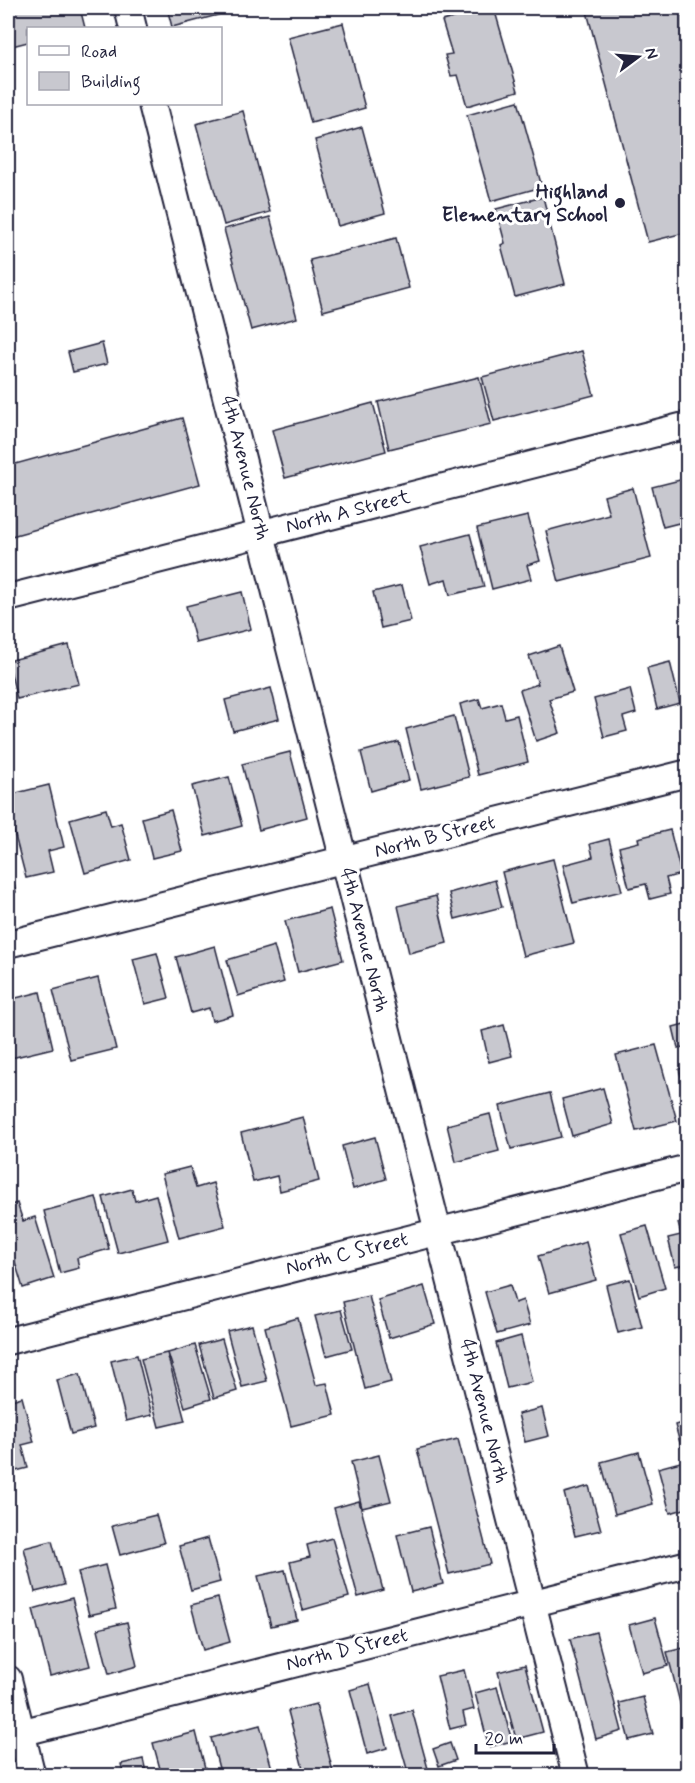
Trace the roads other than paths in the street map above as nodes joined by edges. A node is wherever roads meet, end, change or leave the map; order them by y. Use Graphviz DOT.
graph roads {
  1 [pos="128,8"];
  2 [pos="134,27"];
  3 [pos="153,105"];
  4 [pos="687,425"];
  5 [pos="261,533"];
  6 [pos="8,597"];
  7 [pos="687,773"];
  8 [pos="344,859"];
  9 [pos="8,944"];
  10 [pos="687,1168"];
  11 [pos="438,1231"];
  12 [pos="8,1341"];
  13 [pos="687,1564"];
  14 [pos="532,1603"];
  15 [pos="8,1678"];
  16 [pos="14,1734"];
  17 [pos="33,1776"];
  18 [pos="576,1776"];
  1 -- 2 [label="street"];
  3 -- 5 [label="street, 4th Avenue North"];
  4 -- 5 [label="street, North A Street"];
  5 -- 6 [label="street, North A Street"];
  5 -- 8 [label="street, 4th Avenue North"];
  7 -- 8 [label="street, North B Street"];
  8 -- 9 [label="street, North B Street"];
  8 -- 11 [label="street, 4th Avenue North"];
  10 -- 11 [label="street, North C Street"];
  11 -- 12 [label="street, North C Street"];
  11 -- 14 [label="street, 4th Avenue North"];
  13 -- 14 [label="street, North D Street"];
  14 -- 16 [label="street, North D Street"];
  14 -- 18 [label="street, 4th Avenue North"];
  15 -- 16 [label="street"];
  16 -- 17 [label="street"];
}
